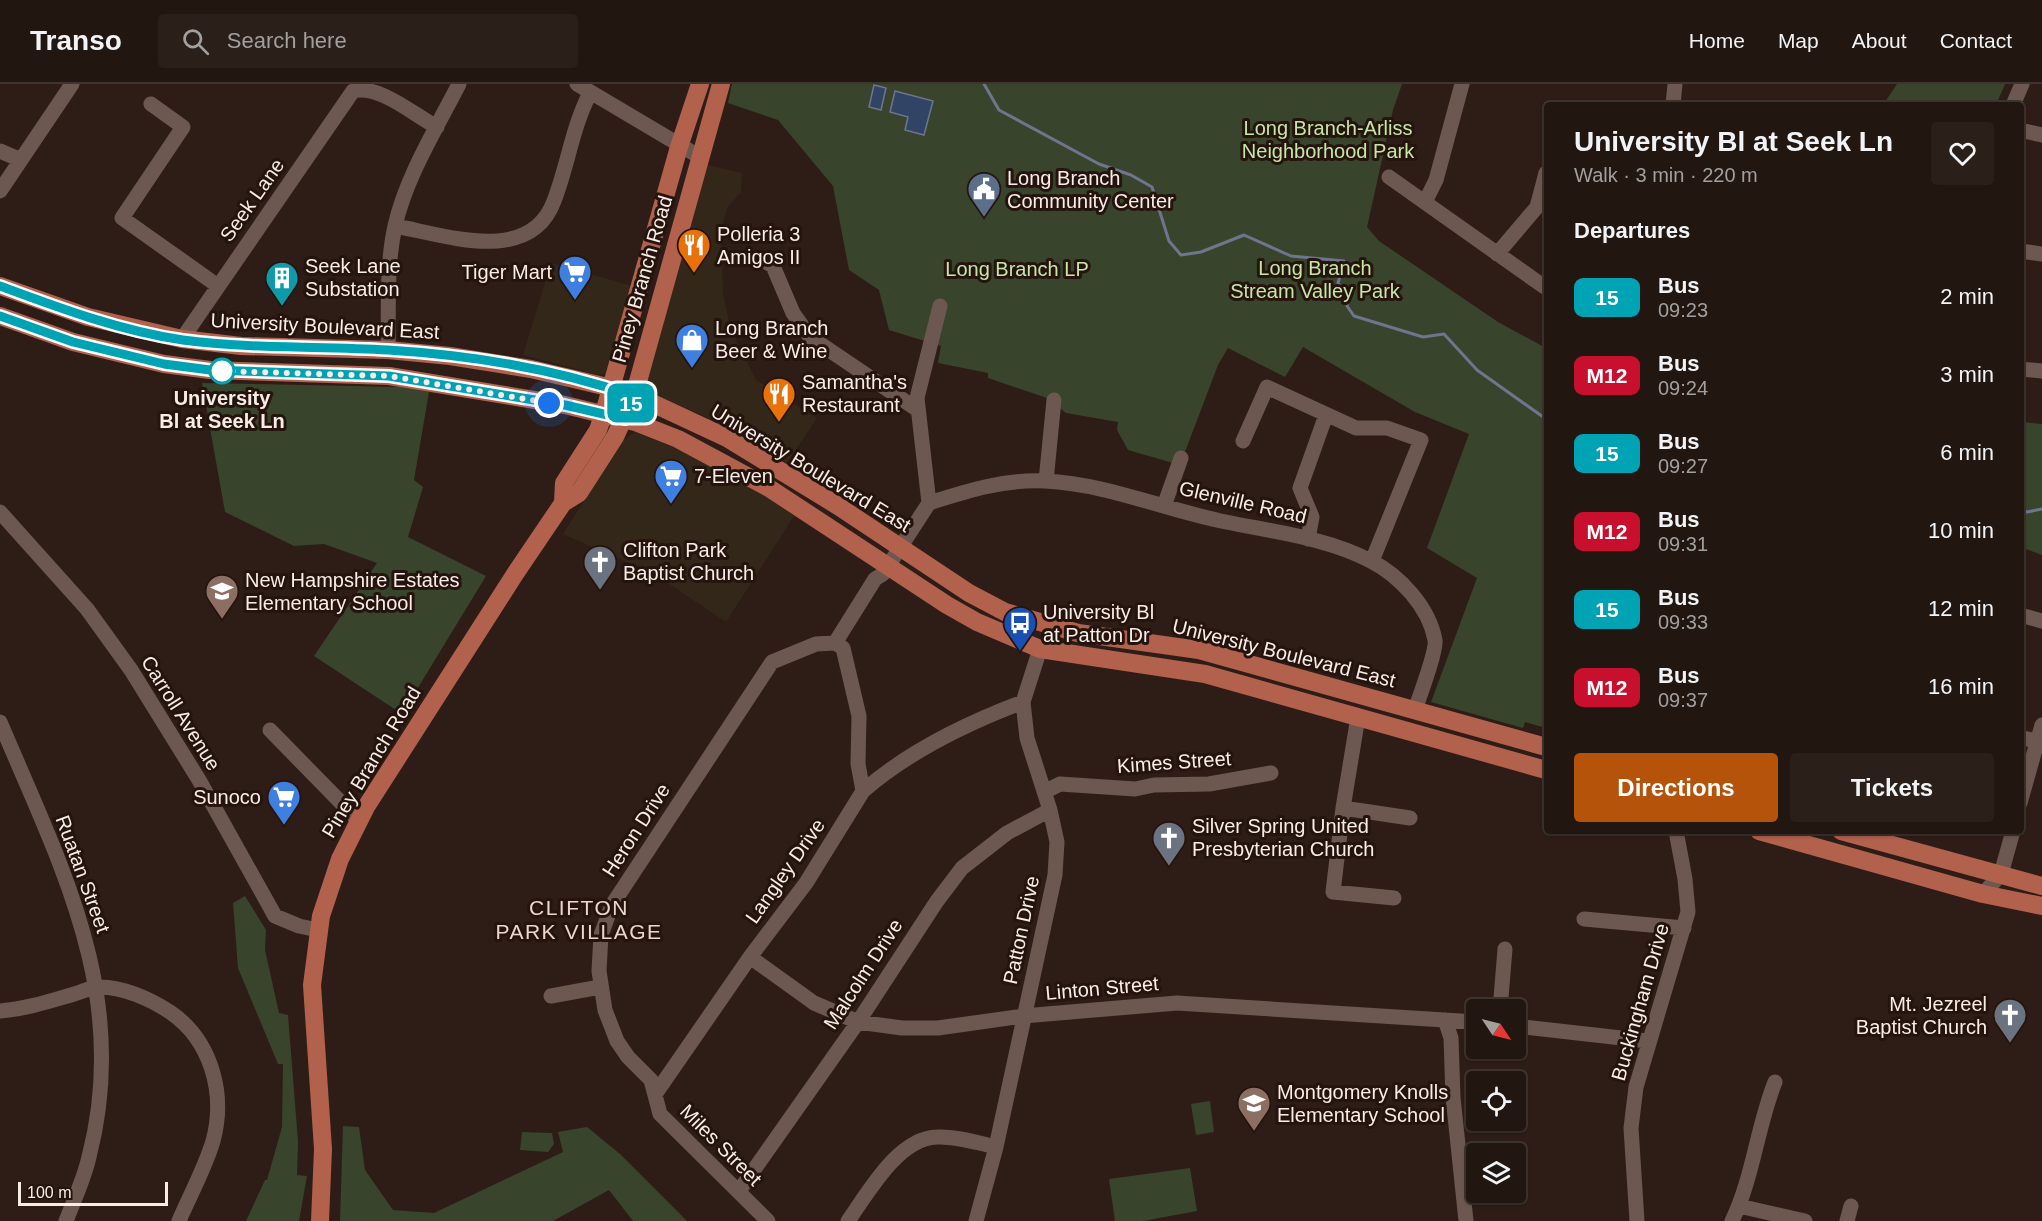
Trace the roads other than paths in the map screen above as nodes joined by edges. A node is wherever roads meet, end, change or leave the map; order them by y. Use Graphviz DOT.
graph roads {
  1 [pos="72,84"];
  2 [pos="459,84"];
  3 [pos="700,84"];
  4 [pos="721,84"];
  5 [pos="1462,84"];
  6 [pos="1675,84"];
  7 [pos="2022,84"];
  8 [pos="584,88"];
  9 [pos="1673,102"];
  10 [pos="2014,102"];
  11 [pos="151,104"];
  12 [pos="437,127"];
  13 [pos="2024,131"];
  14 [pos="2042,135"];
  15 [pos="679,147"];
  16 [pos="0,151"];
  17 [pos="700,157"];
  18 [pos="21,160"];
  19 [pos="1389,177"];
  20 [pos="1544,182"];
  21 [pos="0,191"];
  22 [pos="1425,202"];
  23 [pos="395,226"];
  24 [pos="2024,252"];
  25 [pos="1497,254"];
  26 [pos="2042,254"];
  27 [pos="761,259"];
  28 [pos="0,286"];
  29 [pos="218,286"];
  30 [pos="1544,287"];
  31 [pos="940,306"];
  32 [pos="0,316"];
  33 [pos="182,339"];
  34 [pos="388,350"];
  35 [pos="2024,369"];
  36 [pos="2042,371"];
  37 [pos="612,388"];
  38 [pos="634,396"];
  39 [pos="1054,400"];
  40 [pos="918,410"];
  41 [pos="604,413"];
  42 [pos="1326,415"];
  43 [pos="625,419"];
  44 [pos="1243,441"];
  45 [pos="1181,458"];
  46 [pos="1046,481"];
  47 [pos="563,503"];
  48 [pos="929,503"];
  49 [pos="1164,506"];
  50 [pos="0,512"];
  51 [pos="1308,539"];
  52 [pos="900,548"];
  53 [pos="1372,561"];
  54 [pos="885,571"];
  55 [pos="2024,616"];
  56 [pos="2042,621"];
  57 [pos="839,645"];
  58 [pos="1040,649"];
  59 [pos="1023,702"];
  60 [pos="1415,710"];
  61 [pos="1358,717"];
  62 [pos="0,722"];
  63 [pos="2042,725"];
  64 [pos="270,730"];
  65 [pos="2024,738"];
  66 [pos="2040,742"];
  67 [pos="1544,746"];
  68 [pos="1544,769"];
  69 [pos="1271,773"];
  70 [pos="863,791"];
  71 [pos="2024,791"];
  72 [pos="1044,792"];
  73 [pos="1343,808"];
  74 [pos="1050,810"];
  75 [pos="1410,818"];
  76 [pos="359,820"];
  77 [pos="1677,834"];
  78 [pos="1770,834"];
  79 [pos="1852,834"];
  80 [pos="2012,834"];
  81 [pos="2001,874"];
  82 [pos="2042,886"];
  83 [pos="1983,894"];
  84 [pos="1394,898"];
  85 [pos="2042,906"];
  86 [pos="1584,919"];
  87 [pos="1684,928"];
  88 [pos="318,930"];
  89 [pos="1505,950"];
  90 [pos="750,957"];
  91 [pos="97,987"];
  92 [pos="600,987"];
  93 [pos="551,996"];
  94 [pos="1501,999"];
  95 [pos="0,1011"];
  96 [pos="1023,1016"];
  97 [pos="1445,1020"];
  98 [pos="1466,1021"];
  99 [pos="858,1022"];
  100 [pos="1526,1027"];
  101 [pos="1648,1041"];
  102 [pos="1775,1082"];
  103 [pos="656,1093"];
  104 [pos="996,1147"];
  105 [pos="739,1191"];
  106 [pos="1739,1206"];
  107 [pos="66,1221"];
  108 [pos="179,1221"];
  109 [pos="320,1221"];
  110 [pos="768,1221"];
  111 [pos="848,1221"];
  112 [pos="976,1221"];
  113 [pos="1466,1221"];
  114 [pos="1637,1221"];
  115 [pos="1732,1221"];
  116 [pos="1804,1221"];
  1 -- 18 [label="street"];
  2 -- 12 [label="street"];
  3 -- 15 [label="main road, Piney Branch Road"];
  4 -- 17 [label="main road, Piney Branch Road"];
  5 -- 22 [label="street"];
  6 -- 9 [label="street"];
  7 -- 10 [label="street"];
  8 -- 15 [label="street"];
  8 -- 23 [label="street"];
  11 -- 29 [label="street"];
  12 -- 23 [label="street"];
  12 -- 29 [label="street, Seek Lane"];
  13 -- 14 [label="street"];
  15 -- 17 [label="street"];
  15 -- 37 [label="main road, Piney Branch Road"];
  16 -- 18 [label="street"];
  17 -- 38 [label="main road, Piney Branch Road"];
  18 -- 21 [label="street"];
  19 -- 22 [label="street"];
  20 -- 25 [label="street"];
  22 -- 25 [label="street"];
  23 -- 34 [label="street"];
  24 -- 26 [label="street"];
  25 -- 30 [label="street"];
  27 -- 40 [label="street"];
  28 -- 33 [label="main road, University Boulevard East"];
  29 -- 33 [label="street, Seek Lane"];
  31 -- 40 [label="street"];
  32 -- 41 [label="main road, University Boulevard East"];
  33 -- 34 [label="main road, University Boulevard East"];
  34 -- 37 [label="main road, University Boulevard East"];
  35 -- 36 [label="street"];
  37 -- 38 [label="main road, University Boulevard East"];
  37 -- 41 [label="main road, Piney Branch Road"];
  38 -- 43 [label="main road, Piney Branch Road"];
  38 -- 52 [label="main road, University Boulevard East"];
  39 -- 46 [label="street"];
  40 -- 48 [label="street"];
  41 -- 43 [label="main road, University Boulevard East"];
  41 -- 47 [label="main road, Piney Branch Road"];
  42 -- 44 [label="street"];
  42 -- 51 [label="street"];
  42 -- 53 [label="street"];
  43 -- 47 [label="main road, Piney Branch Road"];
  43 -- 54 [label="main road, University Boulevard East"];
  45 -- 49 [label="street"];
  46 -- 48 [label="street, Glenville Road"];
  46 -- 49 [label="street, Glenville Road"];
  47 -- 76 [label="main road, Piney Branch Road"];
  48 -- 52 [label="street"];
  49 -- 51 [label="street, Glenville Road"];
  50 -- 88 [label="street, Carroll Avenue"];
  51 -- 53 [label="street, Glenville Road"];
  52 -- 54 [label="street"];
  52 -- 60 [label="main road, University Boulevard East"];
  53 -- 60 [label="street, Glenville Road"];
  54 -- 57 [label="street"];
  54 -- 58 [label="main road, University Boulevard East"];
  55 -- 56 [label="street"];
  57 -- 70 [label="street"];
  57 -- 92 [label="street, Heron Drive"];
  58 -- 59 [label="street, Patton Drive"];
  58 -- 61 [label="main road, University Boulevard East"];
  59 -- 70 [label="street"];
  59 -- 72 [label="street, Patton Drive"];
  60 -- 67 [label="main road, University Boulevard East"];
  61 -- 68 [label="main road, University Boulevard East"];
  61 -- 73 [label="street"];
  62 -- 91 [label="street, Ruatan Street"];
  63 -- 66 [label="street"];
  64 -- 76 [label="street"];
  65 -- 66 [label="street"];
  66 -- 71 [label="street"];
  69 -- 72 [label="street, Kimes Street"];
  70 -- 90 [label="street, Langley Drive"];
  72 -- 74 [label="street, Patton Drive"];
  73 -- 75 [label="street"];
  73 -- 84 [label="street"];
  74 -- 96 [label="street, Patton Drive"];
  74 -- 99 [label="street, Malcolm Drive"];
  76 -- 88 [label="main road, Piney Branch Road"];
  77 -- 87 [label="street, Buckingham Drive"];
  78 -- 83 [label="main road"];
  79 -- 81 [label="main road"];
  80 -- 81 [label="street"];
  81 -- 82 [label="main road"];
  81 -- 83 [label="street"];
  83 -- 85 [label="main road"];
  86 -- 87 [label="street"];
  87 -- 101 [label="street, Buckingham Drive"];
  88 -- 109 [label="main road, Piney Branch Road"];
  89 -- 94 [label="street"];
  90 -- 99 [label="street, Linton Street"];
  90 -- 103 [label="street, Langley Drive"];
  91 -- 95 [label="street"];
  91 -- 107 [label="street, Ruatan Street"];
  91 -- 108 [label="street"];
  92 -- 93 [label="street"];
  92 -- 103 [label="street, Heron Drive"];
  96 -- 97 [label="street, Linton Street"];
  96 -- 99 [label="street, Linton Street"];
  96 -- 104 [label="street, Patton Drive"];
  97 -- 98 [label="street, Linton Street"];
  97 -- 113 [label="street"];
  99 -- 105 [label="street, Malcolm Drive"];
  100 -- 101 [label="street"];
  101 -- 114 [label="street, Buckingham Drive"];
  102 -- 106 [label="street"];
  103 -- 105 [label="street, Miles Street"];
  104 -- 111 [label="street"];
  104 -- 112 [label="street, Patton Drive"];
  105 -- 110 [label="street, Miles Street"];
  106 -- 115 [label="street"];
  106 -- 116 [label="street"];
}
